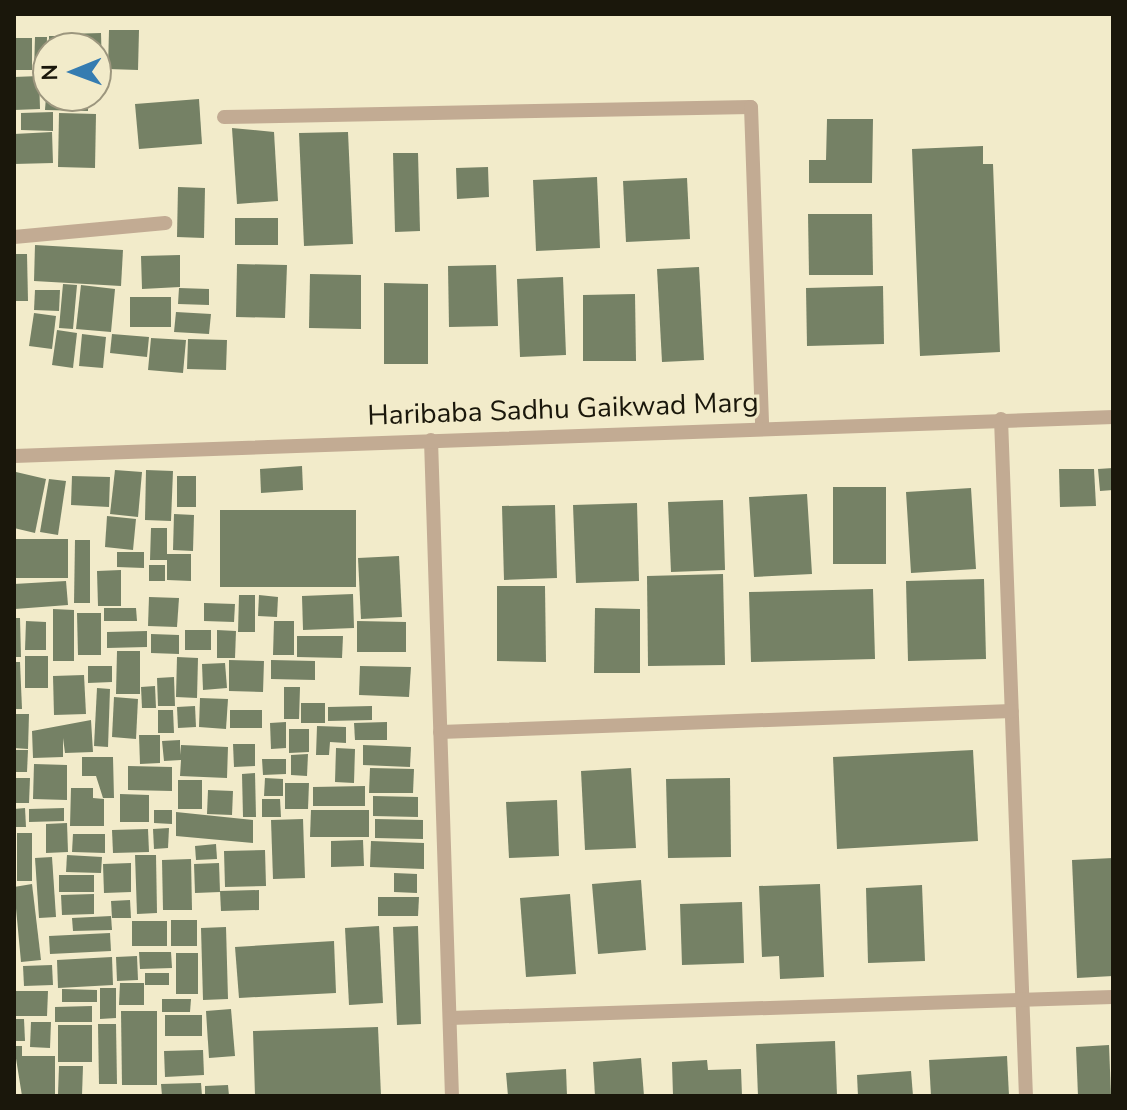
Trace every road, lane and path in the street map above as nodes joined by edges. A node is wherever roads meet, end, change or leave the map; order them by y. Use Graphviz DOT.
graph roads {
  1 [pos="224,117"];
  2 [pos="165,223"];
  3 [pos="14,237"];
  4 [pos="1113,417"];
  5 [pos="1001,419"];
  6 [pos="762,428"];
  7 [pos="431,440"];
  8 [pos="14,456"];
  9 [pos="1012,711"];
  10 [pos="440,732"];
  11 [pos="1113,997"];
  12 [pos="1023,1000"];
  13 [pos="450,1018"];
  14 [pos="452,1096"];
  15 [pos="1026,1096"];
  1 -- 6 [label="lane"];
  2 -- 3 [label="lane"];
  4 -- 5 [label="lane, Haribaba Sadhu Gaikwad Marg"];
  5 -- 6 [label="lane, Haribaba Sadhu Gaikwad Marg"];
  5 -- 9 [label="lane"];
  6 -- 7 [label="lane, Haribaba Sadhu Gaikwad Marg"];
  7 -- 8 [label="lane, Haribaba Sadhu Gaikwad Marg"];
  7 -- 10 [label="lane"];
  9 -- 10 [label="lane"];
  9 -- 12 [label="lane"];
  10 -- 13 [label="lane"];
  11 -- 12 [label="lane"];
  12 -- 13 [label="lane"];
  12 -- 15 [label="lane"];
  13 -- 14 [label="lane"];
}
